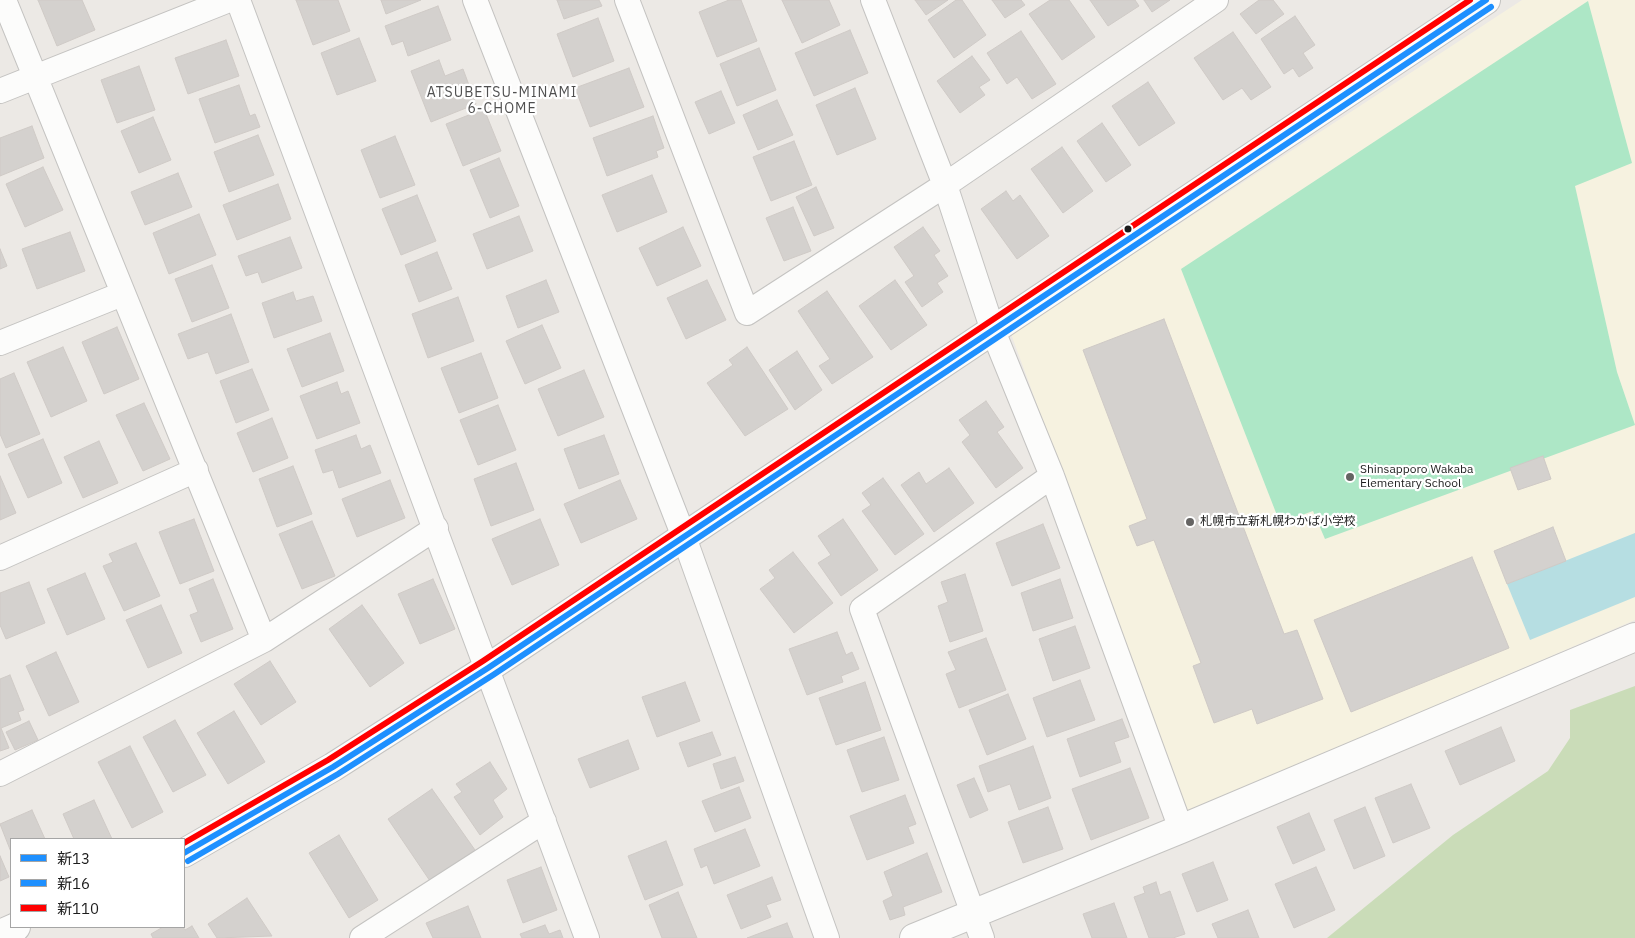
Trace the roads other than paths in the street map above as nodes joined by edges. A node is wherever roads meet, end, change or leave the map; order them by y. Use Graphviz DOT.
graph roads {
  1 [pos="4,0"];
  2 [pos="229,0"];
  3 [pos="238,0"];
  4 [pos="475,0"];
  5 [pos="627,0"];
  6 [pos="873,0"];
  7 [pos="1216,0"];
  8 [pos="1486,0"];
  9 [pos="34,77"];
  10 [pos="0,92"];
  11 [pos="945,185"];
  12 [pos="122,294"];
  13 [pos="993,330"];
  14 [pos="0,343"];
  15 [pos="196,470"];
  16 [pos="1052,476"];
  17 [pos="436,528"];
  18 [pos="684,537"];
  19 [pos="0,558"];
  20 [pos="1635,637"];
  21 [pos="264,640"];
  22 [pos="488,668"];
  23 [pos="0,774"];
  24 [pos="544,820"];
  25 [pos="1181,829"];
  26 [pos="185,852"];
  27 [pos="978,926"];
  28 [pos="14,928"];
  29 [pos="0,934"];
  30 [pos="373,935"];
  31 [pos="587,938"];
  32 [pos="827,938"];
  33 [pos="914,938"];
  1 -- 9 [label="street"];
  2 -- 9 [label="street"];
  3 -- 17 [label="street"];
  4 -- 18 [label="street"];
  5 -- 11 [label="street"];
  6 -- 11 [label="street"];
  7 -- 11 [label="street"];
  8 -- 13 [label="street"];
  9 -- 10 [label="street"];
  9 -- 12 [label="street"];
  11 -- 13 [label="street"];
  12 -- 14 [label="street"];
  12 -- 15 [label="street"];
  13 -- 16 [label="street"];
  13 -- 18 [label="street"];
  15 -- 19 [label="street"];
  15 -- 21 [label="street"];
  16 -- 25 [label="street"];
  16 -- 27 [label="street"];
  17 -- 21 [label="street"];
  17 -- 22 [label="street"];
  18 -- 22 [label="street"];
  18 -- 32 [label="street"];
  20 -- 25 [label="street"];
  21 -- 23 [label="street"];
  22 -- 24 [label="street"];
  22 -- 26 [label="street"];
  24 -- 30 [label="street"];
  24 -- 31 [label="street"];
  25 -- 27 [label="street"];
  27 -- 33 [label="street"];
  28 -- 29 [label="street"];
}
